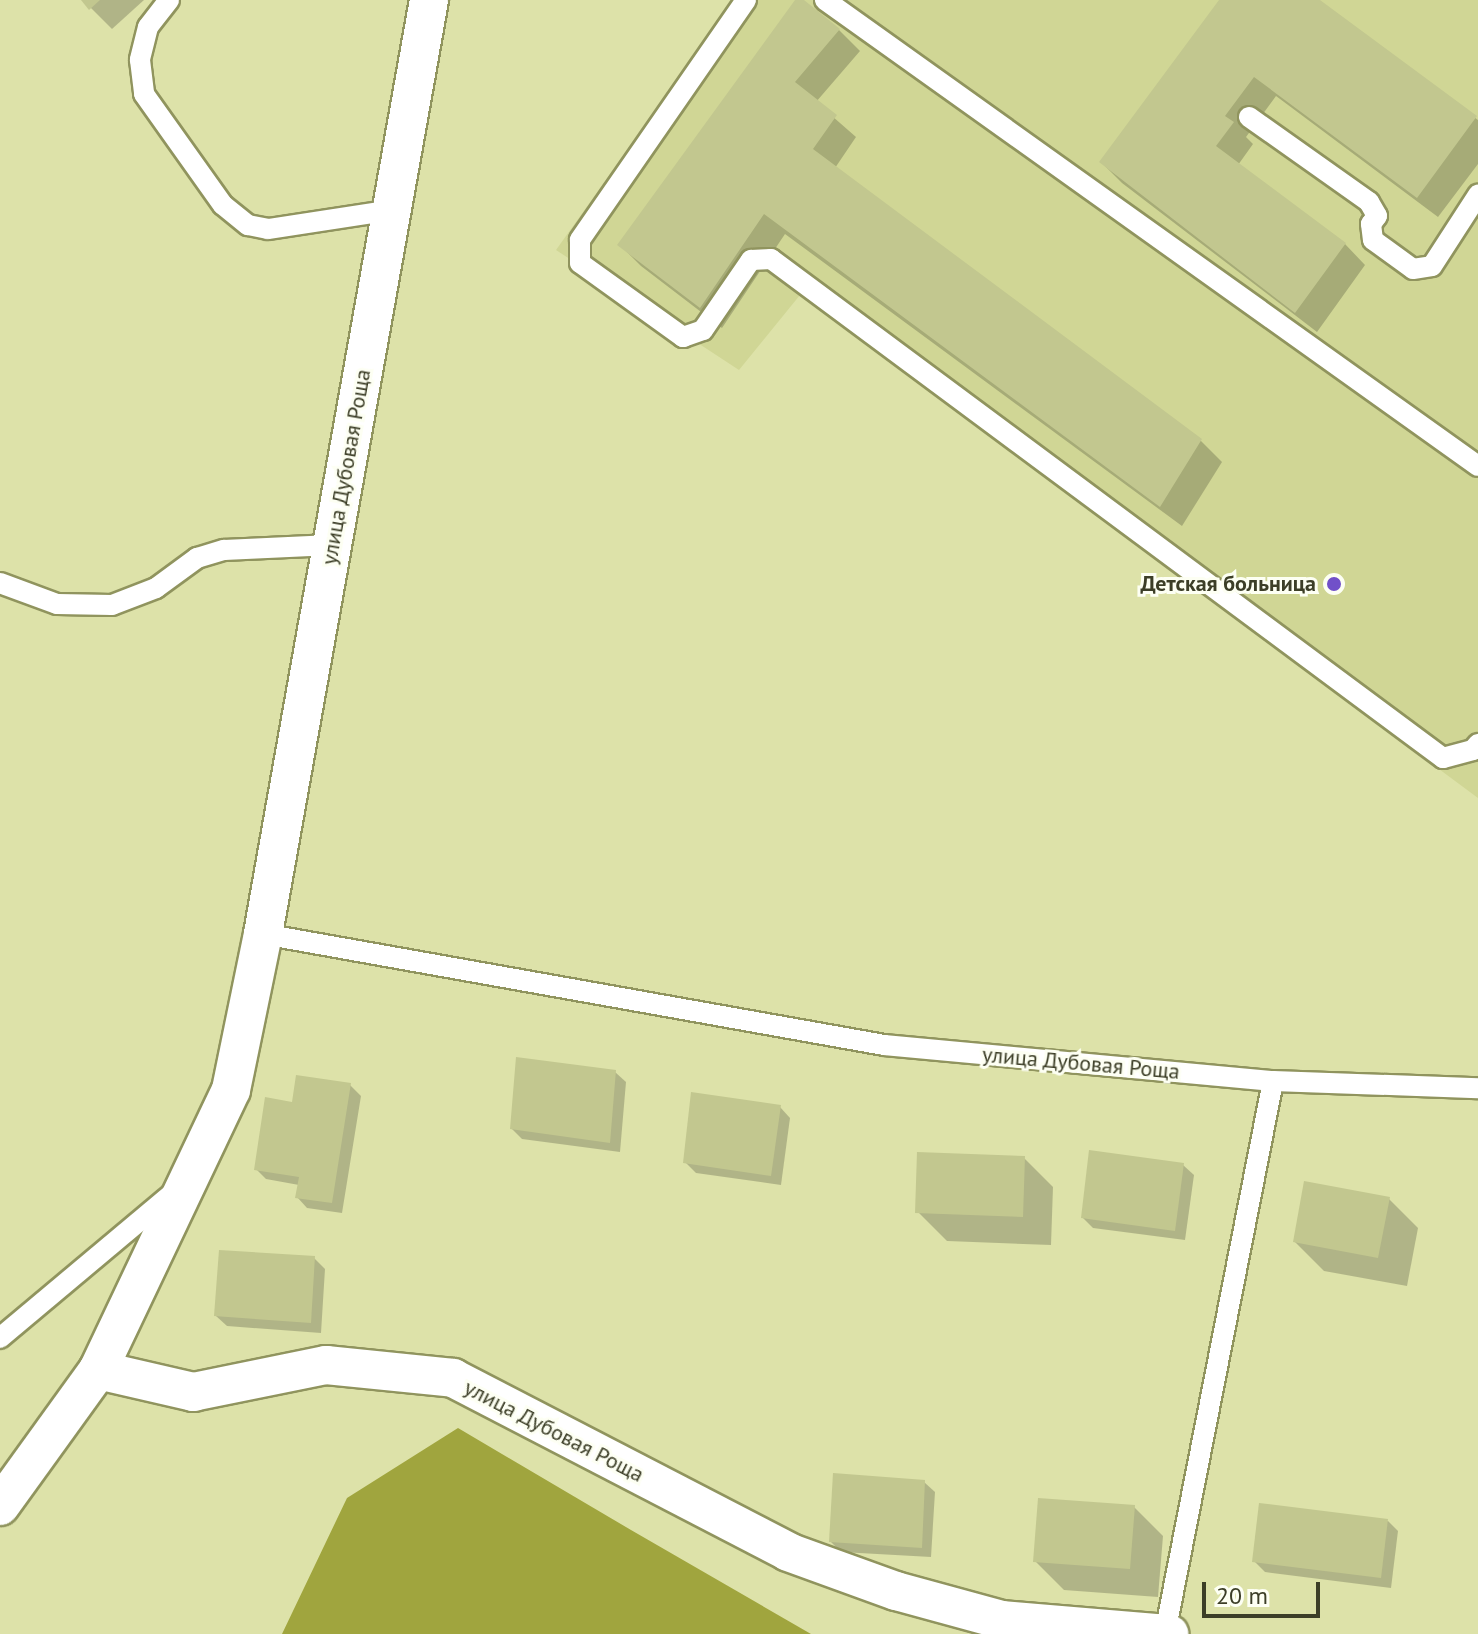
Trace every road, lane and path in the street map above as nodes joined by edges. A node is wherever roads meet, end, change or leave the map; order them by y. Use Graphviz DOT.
graph roads {
  1 [pos="169,0"];
  2 [pos="429,0"];
  3 [pos="746,0"];
  4 [pos="825,0"];
  5 [pos="1249,117"];
  6 [pos="1478,195"];
  7 [pos="392,210"];
  8 [pos="1478,466"];
  9 [pos="332,545"];
  10 [pos="0,583"];
  11 [pos="1478,744"];
  12 [pos="263,934"];
  13 [pos="1273,1081"];
  14 [pos="1478,1088"];
  15 [pos="188,1180"];
  16 [pos="0,1338"];
  17 [pos="98,1370"];
  18 [pos="0,1506"];
  19 [pos="1167,1634"];
  1 -- 7 [label="lane"];
  2 -- 7 [label="street, улица Дубовая Роща"];
  3 -- 11 [label="lane"];
  4 -- 8 [label="lane"];
  5 -- 6 [label="lane"];
  7 -- 9 [label="street, улица Дубовая Роща"];
  9 -- 10 [label="lane"];
  9 -- 12 [label="street, улица Дубовая Роща"];
  12 -- 13 [label="lane, улица Дубовая Роща"];
  12 -- 15 [label="street, улица Дубовая Роща"];
  13 -- 14 [label="lane, улица Дубовая Роща"];
  13 -- 19 [label="lane"];
  15 -- 16 [label="lane"];
  15 -- 17 [label="street, улица Дубовая Роща"];
  17 -- 18 [label="street"];
  17 -- 19 [label="street, улица Дубовая Роща"];
}
